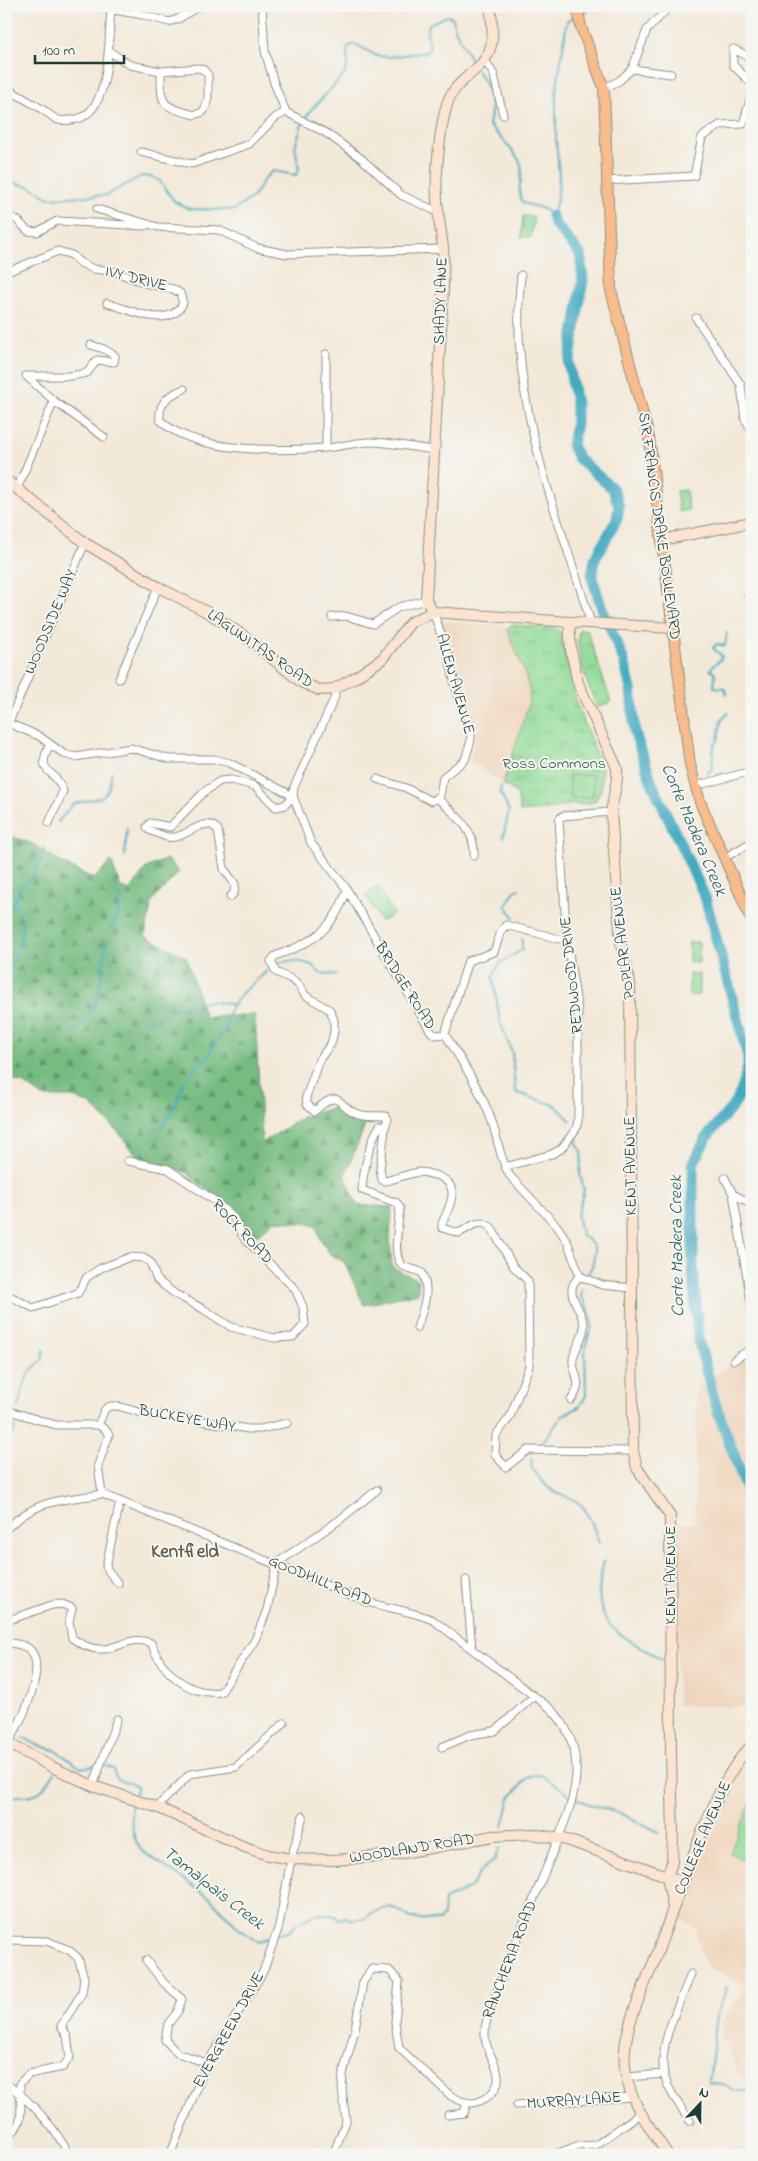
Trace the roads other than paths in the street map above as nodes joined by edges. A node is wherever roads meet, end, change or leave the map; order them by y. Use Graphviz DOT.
graph roads {
  1 [pos="91,6"];
  2 [pos="200,6"];
  3 [pos="262,6"];
  4 [pos="490,6"];
  5 [pos="576,6"];
  6 [pos="670,6"];
  7 [pos="112,9"];
  8 [pos="109,50"];
  9 [pos="752,58"];
  10 [pos="480,65"];
  11 [pos="632,69"];
  12 [pos="161,71"];
  13 [pos="671,74"];
  14 [pos="752,84"];
  15 [pos="6,88"];
  16 [pos="604,88"];
  17 [pos="752,93"];
  18 [pos="286,112"];
  19 [pos="503,115"];
  20 [pos="141,152"];
  21 [pos="606,180"];
  22 [pos="97,208"];
  23 [pos="438,212"];
  24 [pos="6,215"];
  25 [pos="158,227"];
  26 [pos="443,249"];
  27 [pos="6,269"];
  28 [pos="521,275"];
  29 [pos="107,303"];
  30 [pos="696,318"];
  31 [pos="92,344"];
  32 [pos="326,354"];
  33 [pos="184,389"];
  34 [pos="54,400"];
  35 [pos="752,430"];
  36 [pos="104,437"];
  37 [pos="326,448"];
  38 [pos="434,450"];
  39 [pos="6,480"];
  40 [pos="18,489"];
  41 [pos="752,522"];
  42 [pos="662,540"];
  43 [pos="85,543"];
  44 [pos="158,587"];
  45 [pos="426,600"];
  46 [pos="433,612"];
  47 [pos="332,617"];
  48 [pos="569,622"];
  49 [pos="596,623"];
  50 [pos="674,628"];
  51 [pos="119,679"];
  52 [pos="334,689"];
  53 [pos="7,726"];
  54 [pos="50,744"];
  55 [pos="752,771"];
  56 [pos="377,779"];
  57 [pos="695,786"];
  58 [pos="293,796"];
  59 [pos="438,799"];
  60 [pos="611,812"];
  61 [pos="49,823"];
  62 [pos="752,842"];
  63 [pos="474,856"];
  64 [pos="724,858"];
  65 [pos="347,890"];
  66 [pos="230,898"];
  67 [pos="751,915"];
  68 [pos="568,941"];
  69 [pos="444,1034"];
  70 [pos="630,1104"];
  71 [pos="385,1126"];
  72 [pos="128,1161"];
  73 [pos="504,1167"];
  74 [pos="725,1178"];
  75 [pos="733,1194"];
  76 [pos="752,1204"];
  77 [pos="580,1276"];
  78 [pos="632,1288"];
  79 [pos="6,1294"];
  80 [pos="752,1308"];
  81 [pos="417,1328"];
  82 [pos="752,1348"];
  83 [pos="734,1360"];
  84 [pos="571,1400"];
  85 [pos="6,1410"];
  86 [pos="287,1423"];
  87 [pos="98,1425"];
  88 [pos="632,1452"];
  89 [pos="377,1490"];
  90 [pos="102,1494"];
  91 [pos="120,1502"];
  92 [pos="6,1529"];
  93 [pos="277,1563"];
  94 [pos="466,1580"];
  95 [pos="118,1583"];
  96 [pos="6,1621"];
  97 [pos="6,1642"];
  98 [pos="472,1649"];
  99 [pos="534,1696"];
  100 [pos="117,1719"];
  101 [pos="284,1723"];
  102 [pos="7,1744"];
  103 [pos="752,1745"];
  104 [pos="442,1747"];
  105 [pos="92,1786"];
  106 [pos="159,1808"];
  107 [pos="303,1816"];
  108 [pos="558,1837"];
  109 [pos="292,1859"];
  110 [pos="667,1876"];
  111 [pos="683,1882"];
  112 [pos="673,1908"];
  113 [pos="6,1940"];
  114 [pos="146,1960"];
  115 [pos="690,1974"];
  116 [pos="207,2063"];
  117 [pos="664,2074"];
  118 [pos="627,2077"];
  119 [pos="6,2084"];
  120 [pos="20,2092"];
  121 [pos="631,2097"];
  122 [pos="467,2102"];
  123 [pos="516,2105"];
  124 [pos="641,2113"];
  125 [pos="448,2115"];
  126 [pos="690,2121"];
  127 [pos="6,2135"];
  128 [pos="70,2155"];
  129 [pos="170,2155"];
  130 [pos="333,2155"];
  131 [pos="553,2155"];
  132 [pos="668,2155"];
  1 -- 7 [label="street"];
  2 -- 7 [label="street"];
  3 -- 18 [label="street"];
  4 -- 10 [label="street, SHADY LANE"];
  5 -- 16 [label="main road, SIR FRANCIS DRAKE BOULEVARD"];
  6 -- 11 [label="street"];
  7 -- 8 [label="street"];
  8 -- 12 [label="street"];
  8 -- 15 [label="street"];
  9 -- 14 [label="street"];
  10 -- 19 [label="street"];
  10 -- 23 [label="street, SHADY LANE"];
  11 -- 13 [label="street"];
  11 -- 16 [label="street"];
  12 -- 12 [label="street"];
  16 -- 21 [label="main road, SIR FRANCIS DRAKE BOULEVARD"];
  17 -- 21 [label="street"];
  18 -- 20 [label="street"];
  18 -- 23 [label="street"];
  21 -- 42 [label="main road, SIR FRANCIS DRAKE BOULEVARD"];
  22 -- 25 [label="street"];
  23 -- 26 [label="street, SHADY LANE"];
  24 -- 25 [label="street"];
  25 -- 26 [label="street"];
  26 -- 38 [label="street, SHADY LANE"];
  27 -- 29 [label="street, IVY DRIVE"];
  28 -- 49 [label="street"];
  30 -- 35 [label="street"];
  31 -- 34 [label="street"];
  32 -- 37 [label="street"];
  33 -- 37 [label="street"];
  34 -- 36 [label="street"];
  34 -- 40 [label="street"];
  37 -- 38 [label="street"];
  38 -- 45 [label="street, SHADY LANE"];
  39 -- 40 [label="street, LAGUNITAS ROAD"];
  40 -- 43 [label="street, LAGUNITAS ROAD"];
  41 -- 42 [label="street"];
  42 -- 50 [label="main road, SIR FRANCIS DRAKE BOULEVARD"];
  43 -- 44 [label="street, LAGUNITAS ROAD"];
  43 -- 53 [label="street, WOODSIDE WAY"];
  44 -- 51 [label="street"];
  44 -- 52 [label="street, LAGUNITAS ROAD"];
  45 -- 46 [label="street"];
  45 -- 47 [label="street"];
  46 -- 48 [label="street, LAGUNITAS ROAD"];
  46 -- 52 [label="street, LAGUNITAS ROAD"];
  46 -- 59 [label="street, ALLEN AVENUE"];
  48 -- 49 [label="street, LAGUNITAS ROAD"];
  48 -- 60 [label="street, POPLAR AVENUE"];
  49 -- 50 [label="street, LAGUNITAS ROAD"];
  50 -- 57 [label="main road, SIR FRANCIS DRAKE BOULEVARD"];
  52 -- 58 [label="street"];
  53 -- 54 [label="street"];
  54 -- 58 [label="street"];
  54 -- 61 [label="street"];
  55 -- 57 [label="street"];
  56 -- 59 [label="street"];
  57 -- 64 [label="main road, SIR FRANCIS DRAKE BOULEVARD"];
  58 -- 65 [label="street, BRIDGE ROAD"];
  58 -- 66 [label="street"];
  59 -- 63 [label="street"];
  60 -- 68 [label="street, REDWOOD DRIVE"];
  60 -- 70 [label="street, POPLAR AVENUE"];
  62 -- 64 [label="street"];
  64 -- 67 [label="main road, SIR FRANCIS DRAKE BOULEVARD"];
  65 -- 69 [label="street, BRIDGE ROAD"];
  65 -- 71 [label="street"];
  68 -- 69 [label="street"];
  68 -- 73 [label="street, REDWOOD DRIVE"];
  69 -- 73 [label="street, BRIDGE ROAD"];
  70 -- 78 [label="street, KENT AVENUE"];
  71 -- 81 [label="street"];
  71 -- 88 [label="street"];
  72 -- 79 [label="street, ROCK ROAD"];
  73 -- 77 [label="street, BRIDGE ROAD"];
  74 -- 75 [label="street"];
  75 -- 76 [label="street"];
  75 -- 80 [label="street"];
  77 -- 78 [label="street"];
  77 -- 84 [label="street"];
  78 -- 88 [label="street, KENT AVENUE"];
  82 -- 83 [label="street"];
  85 -- 87 [label="street"];
  86 -- 87 [label="street, BUCKEYE WAY"];
  87 -- 90 [label="street"];
  88 -- 110 [label="street, KENT AVENUE"];
  89 -- 93 [label="street"];
  90 -- 91 [label="street, GOODHILL ROAD"];
  90 -- 92 [label="street"];
  91 -- 93 [label="street, GOODHILL ROAD"];
  91 -- 95 [label="street"];
  93 -- 96 [label="street"];
  93 -- 98 [label="street, GOODHILL ROAD"];
  94 -- 98 [label="street"];
  97 -- 102 [label="street"];
  98 -- 99 [label="street, GOODHILL ROAD"];
  99 -- 104 [label="street"];
  99 -- 108 [label="street, GOODHILL ROAD"];
  100 -- 105 [label="street"];
  101 -- 106 [label="street"];
  102 -- 105 [label="street, WOODLAND ROAD"];
  103 -- 111 [label="street, COLLEGE AVENUE"];
  105 -- 106 [label="street, WOODLAND ROAD"];
  106 -- 109 [label="street, WOODLAND ROAD"];
  107 -- 109 [label="street, EVERGREEN DRIVE"];
  108 -- 109 [label="street, WOODLAND ROAD"];
  108 -- 110 [label="street, WOODLAND ROAD"];
  108 -- 122 [label="street, RANCHERIA ROAD"];
  109 -- 116 [label="street, EVERGREEN DRIVE"];
  110 -- 111 [label="street, WOODLAND ROAD"];
  110 -- 112 [label="street"];
  111 -- 112 [label="street, COLLEGE AVENUE"];
  112 -- 118 [label="street, COLLEGE AVENUE"];
  113 -- 120 [label="street"];
  114 -- 116 [label="street"];
  115 -- 117 [label="street"];
  116 -- 129 [label="street, EVERGREEN DRIVE"];
  117 -- 118 [label="street, MURRAY LANE"];
  117 -- 126 [label="street"];
  118 -- 121 [label="street, COLLEGE AVENUE"];
  119 -- 120 [label="street"];
  120 -- 127 [label="street"];
  120 -- 128 [label="street"];
  121 -- 123 [label="street, MURRAY LANE"];
  121 -- 124 [label="street"];
  122 -- 125 [label="street"];
  122 -- 130 [label="street"];
  124 -- 131 [label="street"];
  124 -- 132 [label="street"];
}
